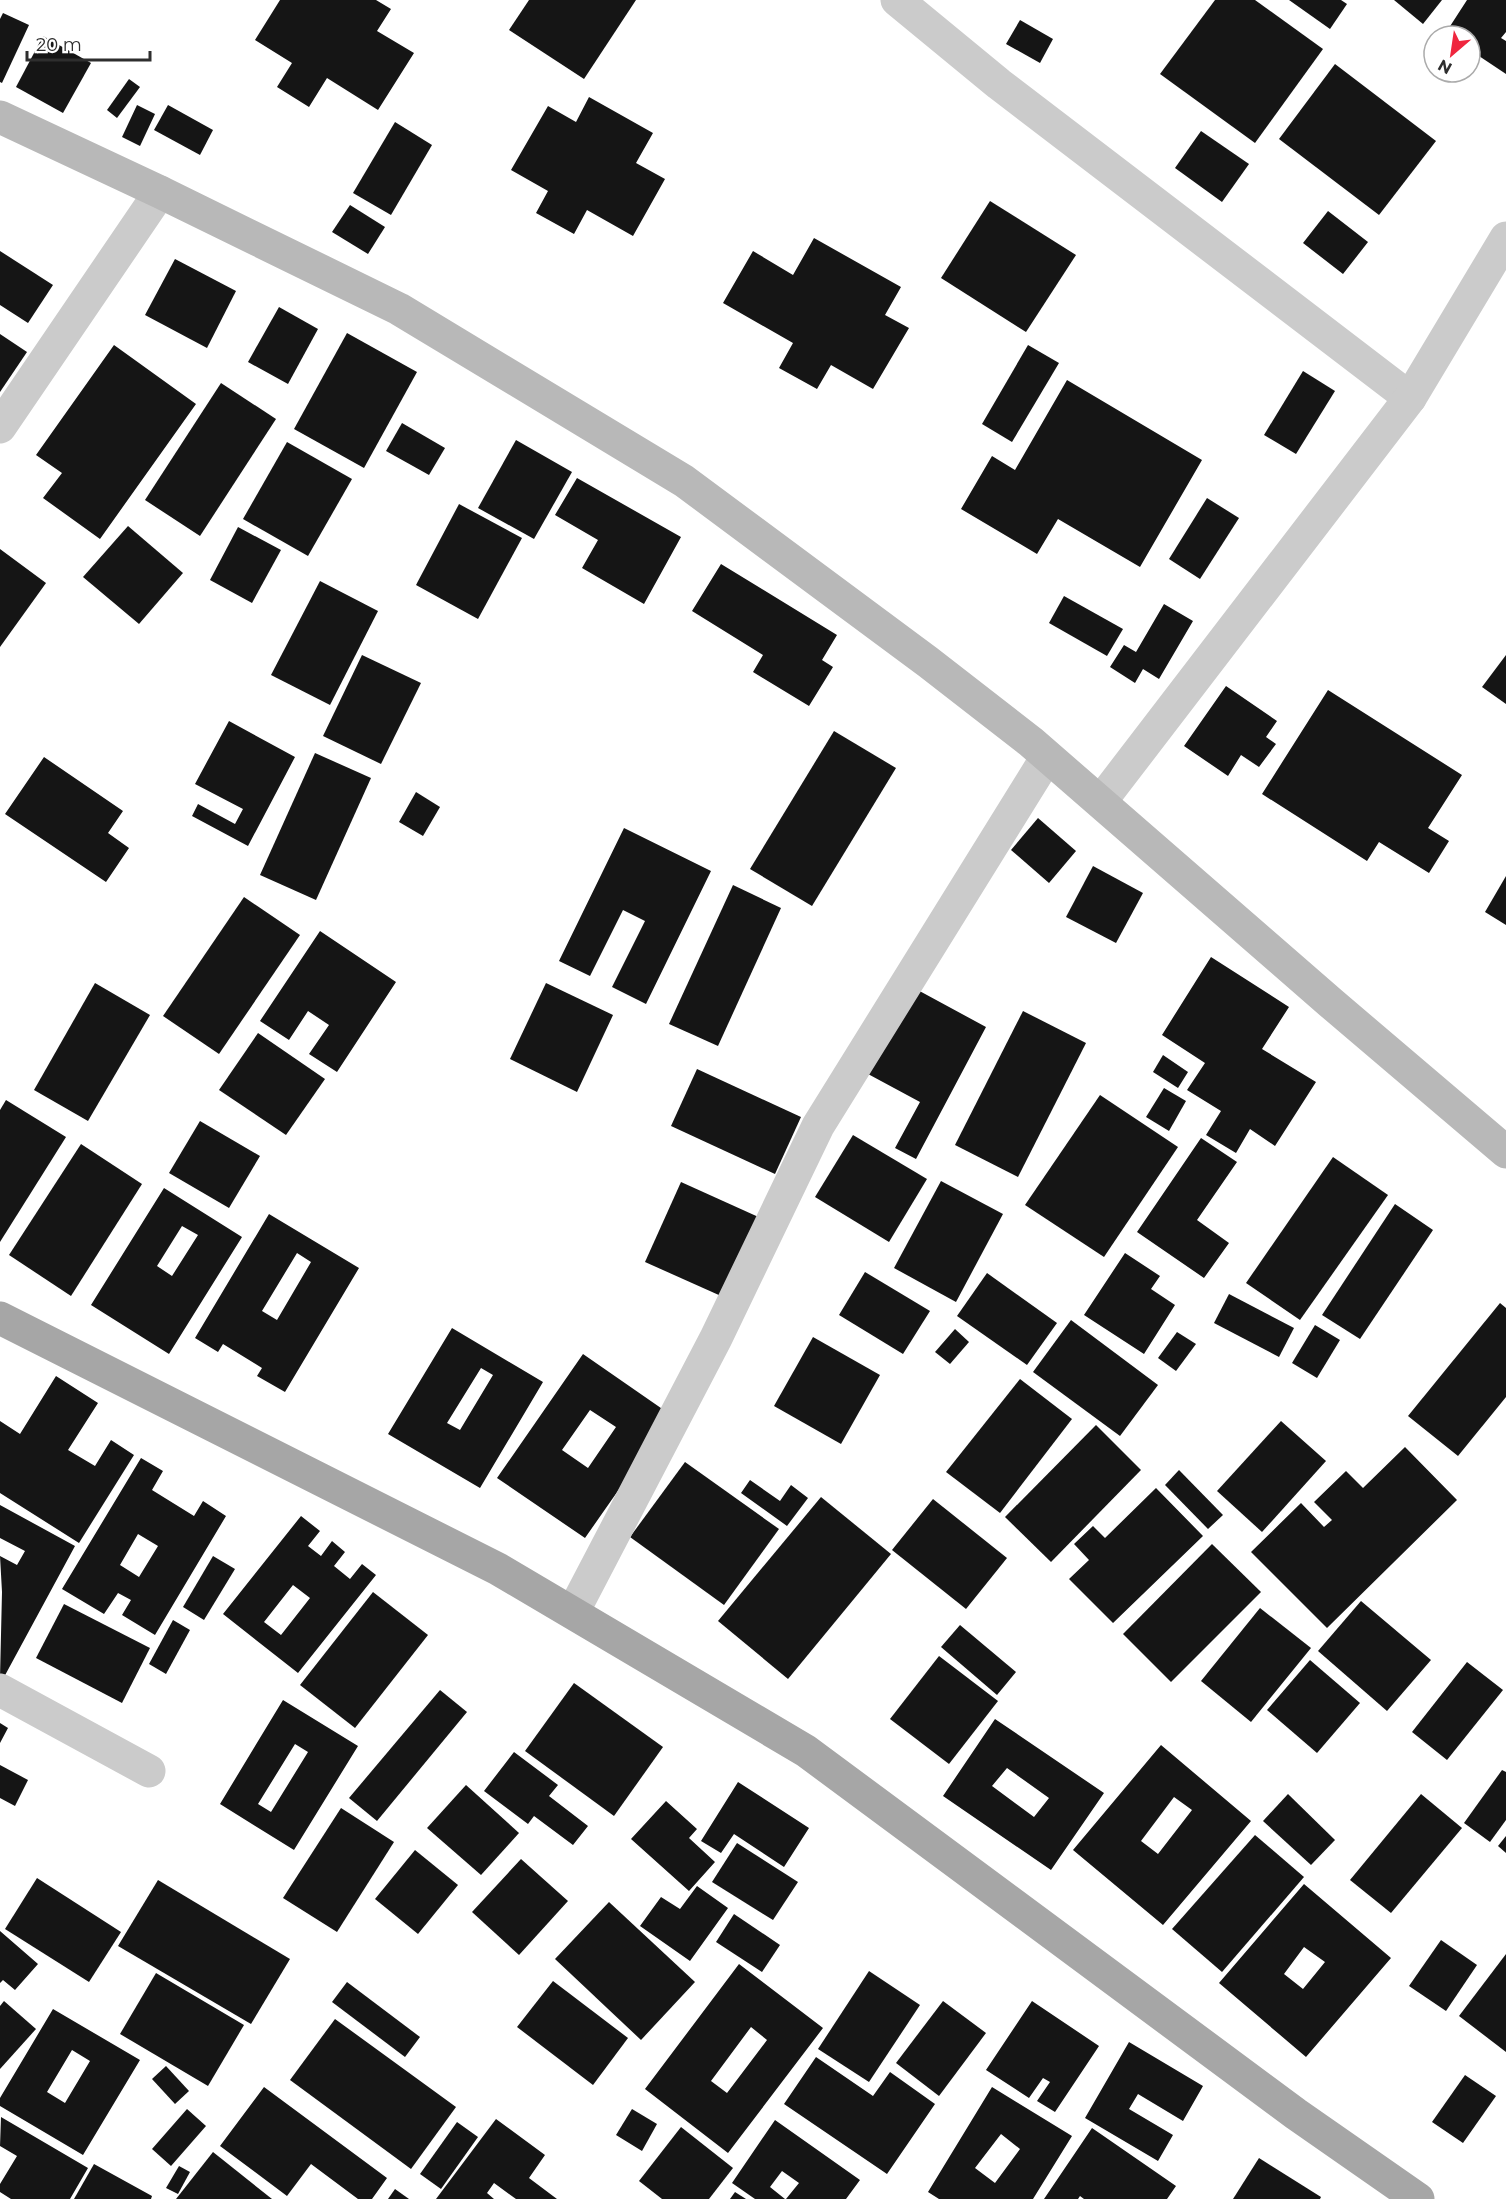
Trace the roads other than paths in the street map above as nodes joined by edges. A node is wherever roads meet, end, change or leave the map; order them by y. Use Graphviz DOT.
graph roads {
  1 [pos="897,0"];
  2 [pos="0,117"];
  3 [pos="160,192"];
  4 [pos="1506,238"];
  5 [pos="1410,398"];
  6 [pos="0,427"];
  7 [pos="1047,757"];
  8 [pos="1101,801"];
  9 [pos="1506,1152"];
  10 [pos="0,1318"];
  11 [pos="573,1612"];
  12 [pos="0,1690"];
  13 [pos="149,1771"];
  14 [pos="1418,2199"];
  1 -- 5 [label="street"];
  2 -- 3 [label="street"];
  3 -- 6 [label="street"];
  3 -- 7 [label="street"];
  4 -- 5 [label="street"];
  5 -- 8 [label="street"];
  7 -- 8 [label="street"];
  7 -- 11 [label="street"];
  8 -- 9 [label="street"];
  10 -- 11 [label="main road"];
  11 -- 14 [label="main road"];
  12 -- 13 [label="street"];
}
